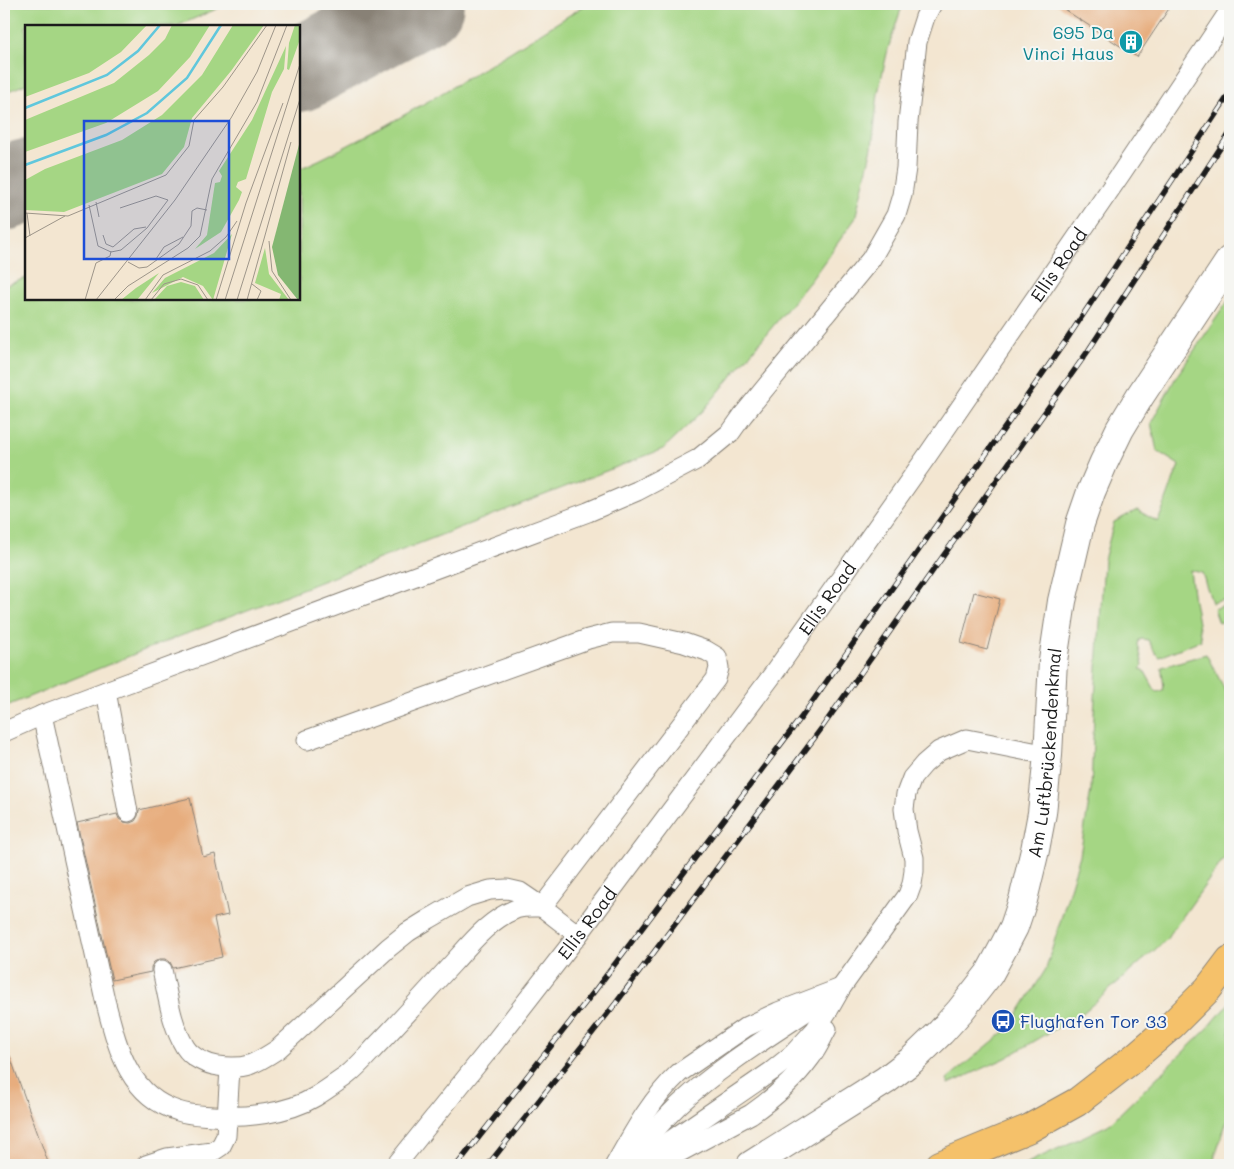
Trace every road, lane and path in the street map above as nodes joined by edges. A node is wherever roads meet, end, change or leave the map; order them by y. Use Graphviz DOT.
graph roads {
  1 [pos="932,4"];
  2 [pos="1230,10"];
  3 [pos="1230,260"];
  4 [pos="106,691"];
  5 [pos="42,715"];
  6 [pos="4,732"];
  7 [pos="307,740"];
  8 [pos="1048,755"];
  9 [pos="128,812"];
  10 [pos="542,907"];
  11 [pos="578,935"];
  12 [pos="1230,960"];
  13 [pos="162,970"];
  14 [pos="841,988"];
  15 [pos="230,1068"];
  16 [pos="228,1117"];
  17 [pos="146,1165"];
  18 [pos="396,1165"];
  19 [pos="615,1165"];
  20 [pos="623,1165"];
  21 [pos="635,1165"];
  22 [pos="656,1165"];
  23 [pos="751,1165"];
  24 [pos="940,1165"];
  1 -- 4 [label="lane"];
  2 -- 11 [label="lane, Ellis Road"];
  3 -- 8 [label="street, Am Luftbrückendenkmal"];
  4 -- 5 [label="lane"];
  4 -- 9 [label="lane"];
  5 -- 6 [label="lane"];
  5 -- 16 [label="lane"];
  7 -- 10 [label="lane"];
  8 -- 14 [label="lane"];
  8 -- 23 [label="street, Am Luftbrückendenkmal"];
  10 -- 11 [label="lane"];
  10 -- 15 [label="lane"];
  10 -- 16 [label="lane"];
  11 -- 18 [label="lane, Ellis Road"];
  12 -- 24 [label="highway"];
  13 -- 15 [label="lane"];
  14 -- 19 [label="lane"];
  14 -- 20 [label="lane"];
  14 -- 21 [label="lane"];
  14 -- 22 [label="lane"];
  15 -- 16 [label="lane"];
  16 -- 17 [label="lane"];
}
